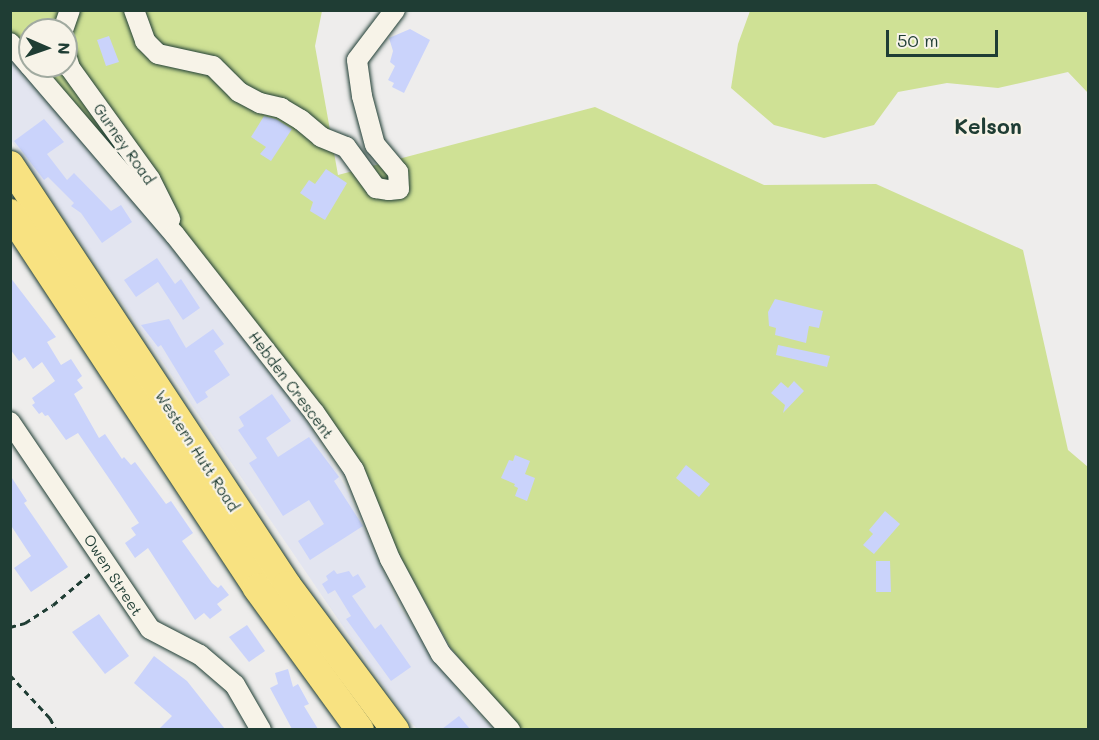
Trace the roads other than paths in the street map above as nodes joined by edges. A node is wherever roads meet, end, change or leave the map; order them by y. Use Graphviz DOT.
graph roads {
  1 [pos="134,10"];
  2 [pos="395,10"];
  3 [pos="40,78"];
  4 [pos="77,78"];
  5 [pos="10,165"];
  6 [pos="10,213"];
  7 [pos="175,235"];
  8 [pos="10,422"];
  9 [pos="261,729"];
  10 [pos="360,729"];
  11 [pos="394,729"];
  12 [pos="510,729"];
  1 -- 2 [label="street"];
  3 -- 7 [label="street, Hebden Crescent"];
  4 -- 7 [label="street, Gurney Road"];
  5 -- 11 [label="highway, Western Hutt Road"];
  6 -- 10 [label="highway, Western Hutt Road"];
  7 -- 12 [label="street, Hebden Crescent"];
  8 -- 9 [label="street, Owen Street"];
}
